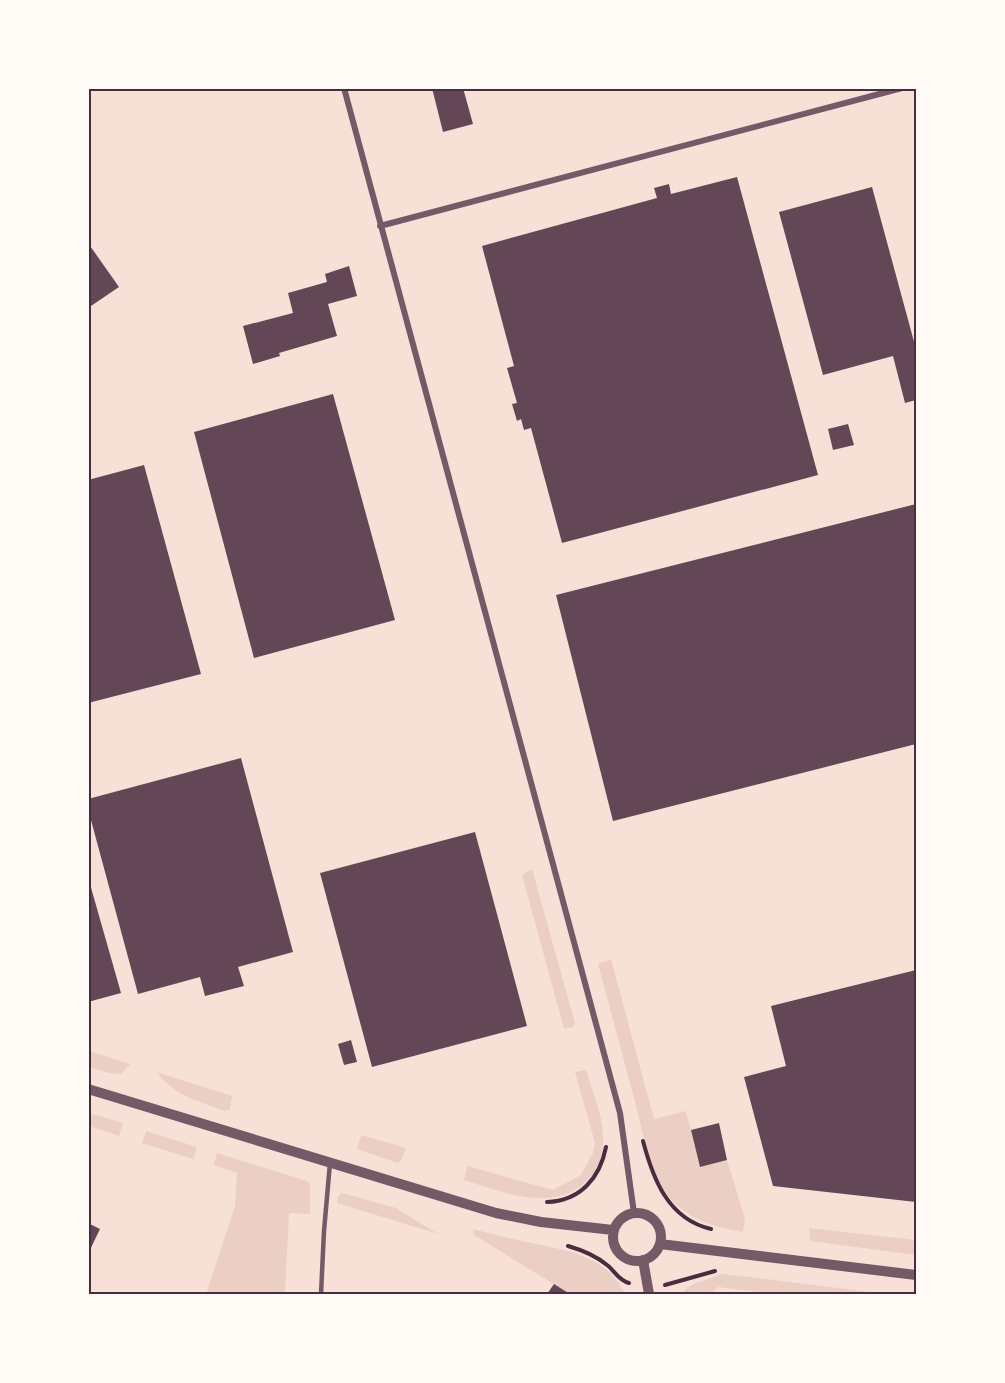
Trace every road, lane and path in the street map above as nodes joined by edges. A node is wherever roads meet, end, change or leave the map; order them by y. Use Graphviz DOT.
graph roads {
  1 [pos="344,88"];
  2 [pos="902,88"];
  3 [pos="380,226"];
  4 [pos="88,1089"];
  5 [pos="642,1139"];
  6 [pos="606,1141"];
  7 [pos="330,1163"];
  8 [pos="540,1202"];
  9 [pos="634,1213"];
  10 [pos="614,1230"];
  11 [pos="717,1230"];
  12 [pos="660,1244"];
  13 [pos="643,1260"];
  14 [pos="916,1275"];
  15 [pos="321,1294"];
  16 [pos="649,1294"];
  1 -- 3 [label="street"];
  2 -- 3 [label="street"];
  3 -- 9 [label="street"];
  4 -- 7 [label="street"];
  5 -- 11 [label="path"];
  6 -- 8 [label="path"];
  7 -- 10 [label="street"];
  7 -- 15 [label="lane"];
  9 -- 10 [label="street"];
  9 -- 12 [label="street"];
  10 -- 13 [label="street"];
  12 -- 13 [label="street"];
  12 -- 14 [label="street"];
  13 -- 16 [label="street"];
}
